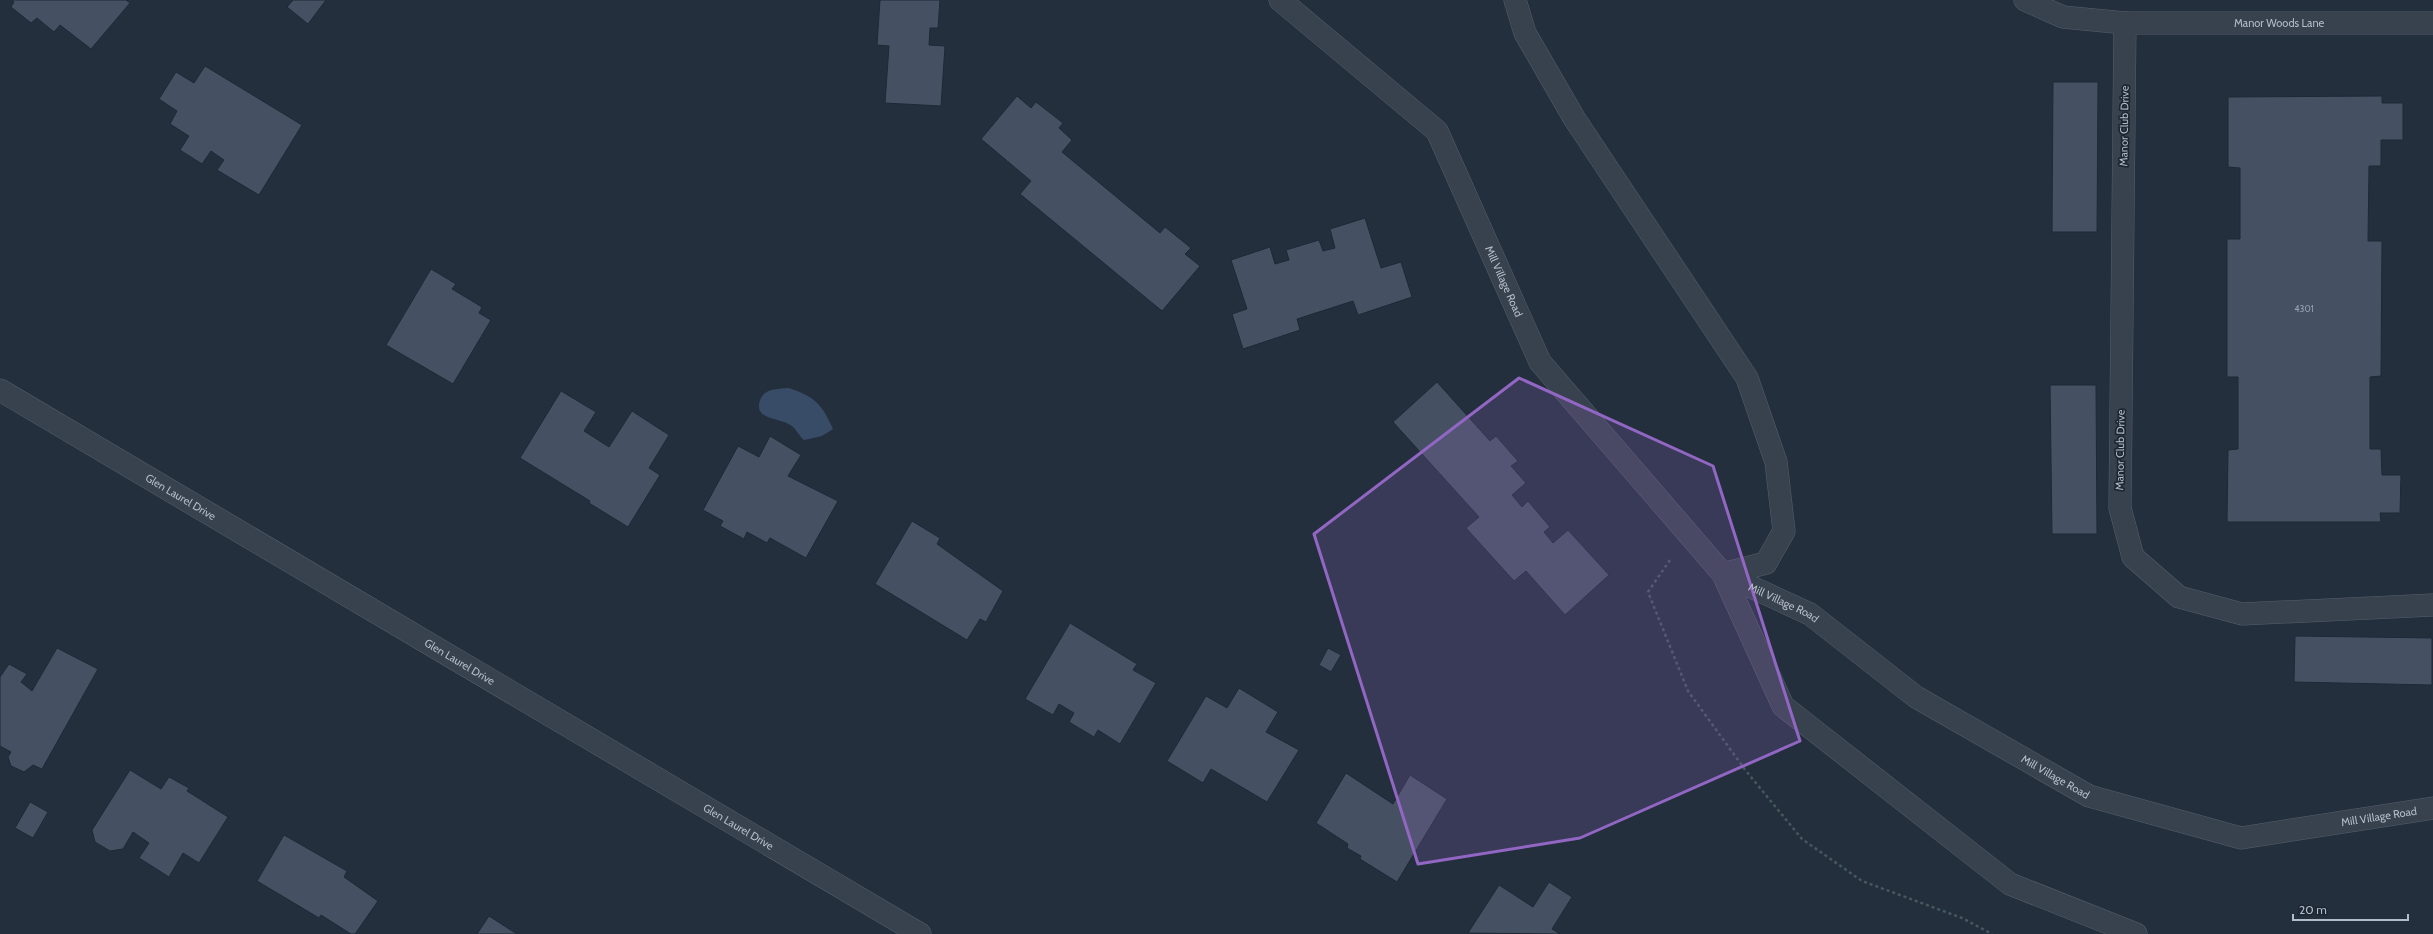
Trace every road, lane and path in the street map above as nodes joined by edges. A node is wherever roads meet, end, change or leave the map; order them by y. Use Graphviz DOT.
graph roads {
  1 [pos="1280,0"];
  2 [pos="1515,0"];
  3 [pos="2025,0"];
  4 [pos="2125,23"];
  5 [pos="2433,23"];
  6 [pos="0,390"];
  7 [pos="1689,533"];
  8 [pos="1724,574"];
  9 [pos="2433,605"];
  10 [pos="2433,808"];
  11 [pos="920,934"];
  12 [pos="1992,934"];
  13 [pos="2136,934"];
  1 -- 7 [label="street, Mill Village Road"];
  2 -- 8 [label="street, Mill Village Road"];
  3 -- 4 [label="street, Manor Woods Lane"];
  4 -- 5 [label="street, Manor Woods Lane"];
  4 -- 9 [label="street, Manor Club Drive"];
  6 -- 11 [label="street, Glen Laurel Drive"];
  7 -- 8 [label="street, Mill Village Road"];
  7 -- 12 [label="path"];
  8 -- 10 [label="street, Mill Village Road"];
  8 -- 13 [label="street, Mill Village Road"];
}
